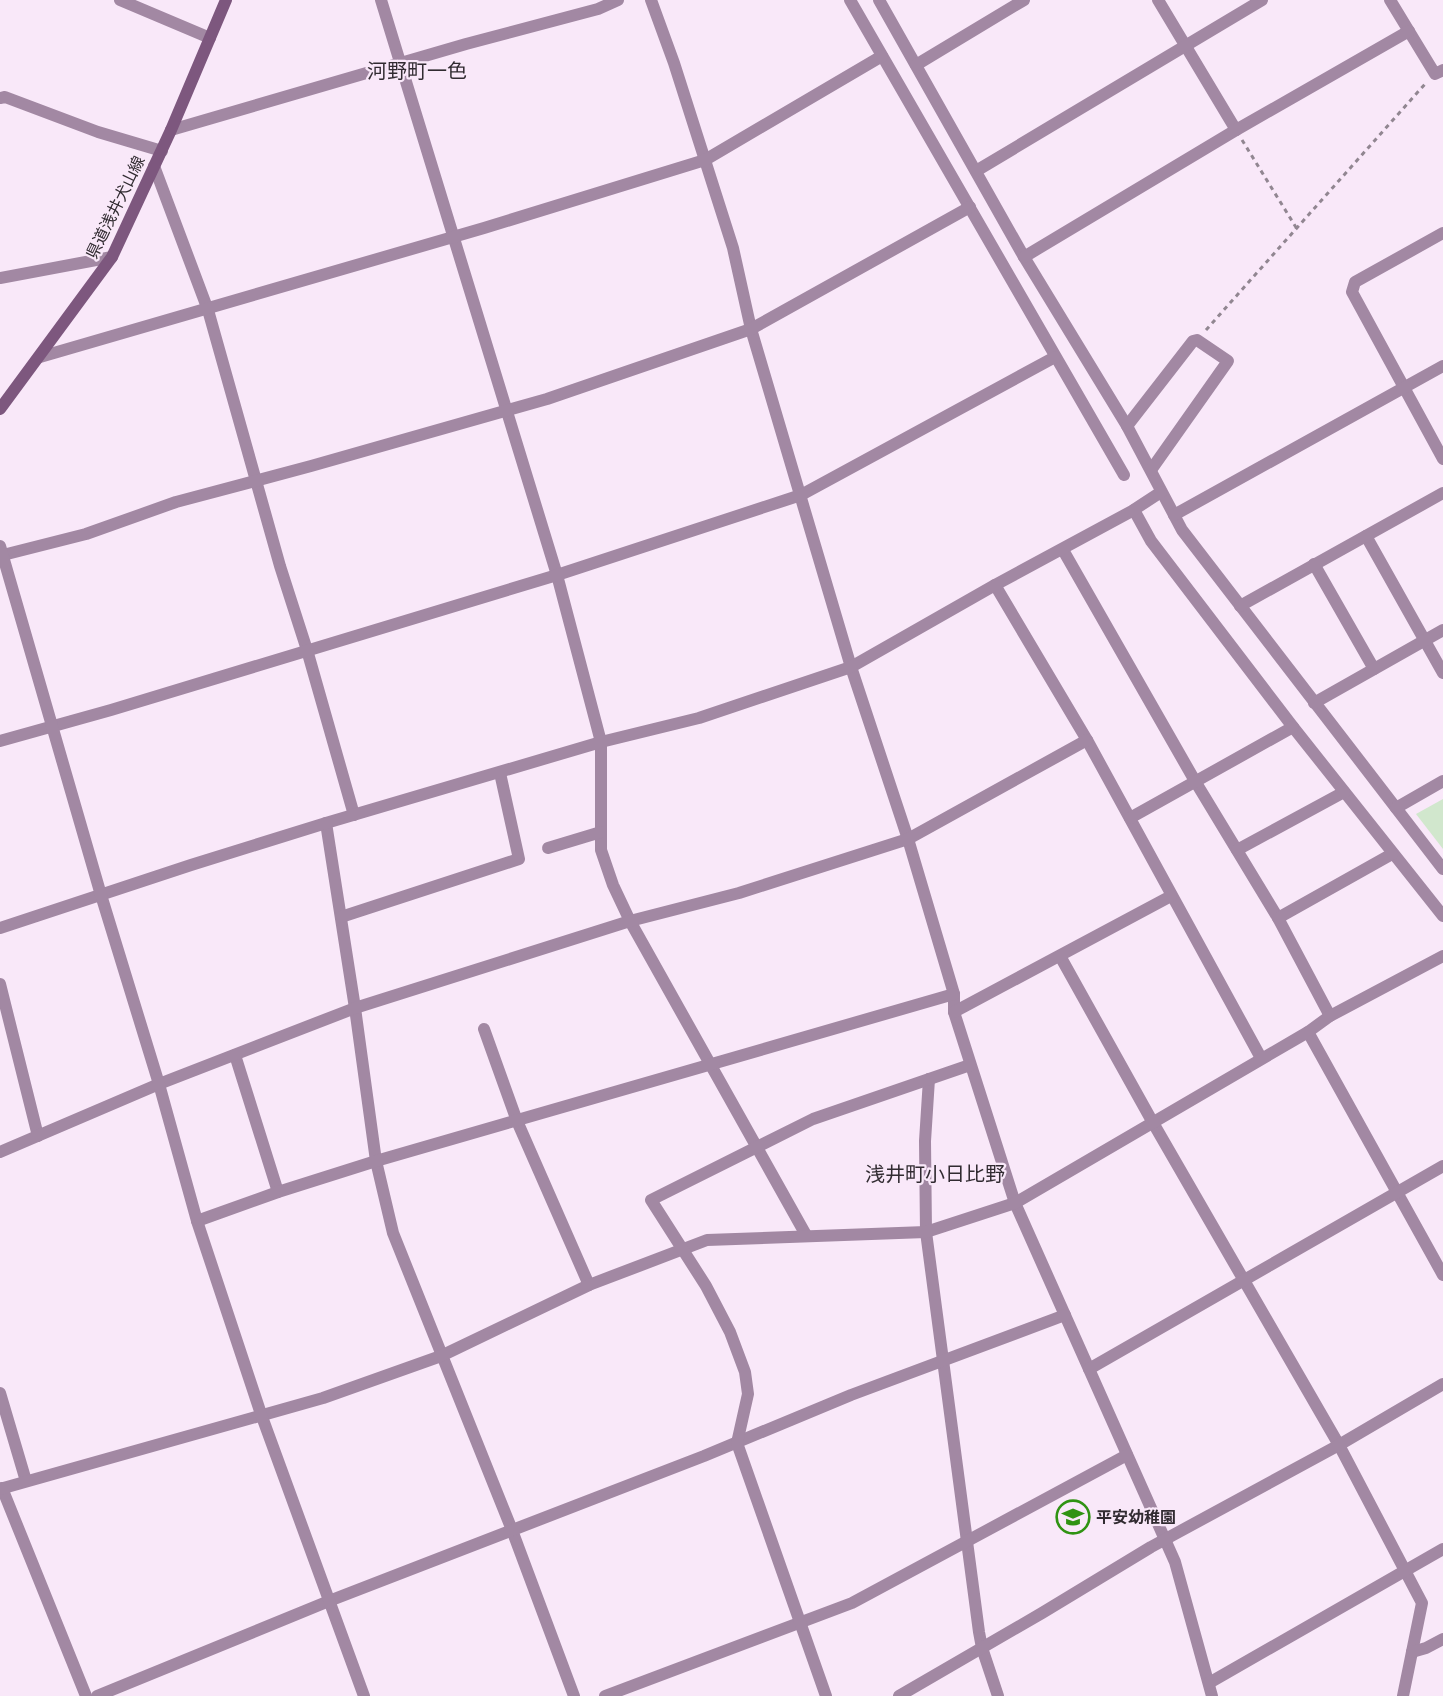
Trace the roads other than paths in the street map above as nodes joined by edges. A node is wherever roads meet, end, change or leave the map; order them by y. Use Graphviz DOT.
graph roads {
  1 [pos="120,0"];
  2 [pos="226,0"];
  3 [pos="381,0"];
  4 [pos="618,0"];
  5 [pos="651,0"];
  6 [pos="850,0"];
  7 [pos="879,0"];
  8 [pos="1024,0"];
  9 [pos="1158,0"];
  10 [pos="1262,0"];
  11 [pos="1390,0"];
  12 [pos="1409,31"];
  13 [pos="210,38"];
  14 [pos="1185,46"];
  15 [pos="882,56"];
  16 [pos="400,63"];
  17 [pos="916,65"];
  18 [pos="1439,72"];
  19 [pos="0,98"];
  20 [pos="171,130"];
  21 [pos="1236,130"];
  22 [pos="162,151"];
  23 [pos="705,160"];
  24 [pos="154,166"];
  25 [pos="976,171"];
  26 [pos="970,207"];
  27 [pos="1443,233"];
  28 [pos="455,237"];
  29 [pos="112,257"];
  30 [pos="1024,257"];
  31 [pos="0,279"];
  32 [pos="208,310"];
  33 [pos="751,329"];
  34 [pos="40,357"];
  35 [pos="1055,357"];
  36 [pos="1443,366"];
  37 [pos="1404,387"];
  38 [pos="0,409"];
  39 [pos="507,410"];
  40 [pos="1127,426"];
  41 [pos="1443,459"];
  42 [pos="1151,470"];
  43 [pos="1124,475"];
  44 [pos="257,481"];
  45 [pos="1161,492"];
  46 [pos="1443,493"];
  47 [pos="801,495"];
  48 [pos="1134,510"];
  49 [pos="1174,515"];
  50 [pos="1366,536"];
  51 [pos="1063,550"];
  52 [pos="1,551"];
  53 [pos="1314,564"];
  54 [pos="557,575"];
  55 [pos="995,585"];
  56 [pos="1240,606"];
  57 [pos="1443,630"];
  58 [pos="1425,640"];
  59 [pos="307,651"];
  60 [pos="851,667"];
  61 [pos="1374,669"];
  62 [pos="1443,673"];
  63 [pos="1314,703"];
  64 [pos="51,726"];
  65 [pos="1293,727"];
  66 [pos="1087,740"];
  67 [pos="0,741"];
  68 [pos="601,742"];
  69 [pos="500,773"];
  70 [pos="1195,781"];
  71 [pos="1443,781"];
  72 [pos="1344,792"];
  73 [pos="1396,808"];
  74 [pos="354,815"];
  75 [pos="1130,819"];
  76 [pos="326,823"];
  77 [pos="601,832"];
  78 [pos="908,839"];
  79 [pos="548,848"];
  80 [pos="1237,850"];
  81 [pos="1392,854"];
  82 [pos="1443,869"];
  83 [pos="101,895"];
  84 [pos="1171,896"];
  85 [pos="1443,916"];
  86 [pos="341,917"];
  87 [pos="1278,918"];
  88 [pos="630,921"];
  89 [pos="0,928"];
  90 [pos="1060,956"];
  91 [pos="1443,956"];
  92 [pos="0,984"];
  93 [pos="954,994"];
  94 [pos="355,1008"];
  95 [pos="954,1012"];
  96 [pos="1330,1016"];
  97 [pos="484,1029"];
  98 [pos="1308,1032"];
  99 [pos="235,1055"];
  100 [pos="1261,1058"];
  101 [pos="711,1065"];
  102 [pos="970,1065"];
  103 [pos="929,1079"];
  104 [pos="159,1084"];
  105 [pos="517,1121"];
  106 [pos="1152,1121"];
  107 [pos="38,1136"];
  108 [pos="756,1147"];
  109 [pos="0,1152"];
  110 [pos="376,1161"];
  111 [pos="1443,1166"];
  112 [pos="278,1192"];
  113 [pos="1397,1193"];
  114 [pos="1015,1203"];
  115 [pos="196,1221"];
  116 [pos="926,1232"];
  117 [pos="806,1235"];
  118 [pos="682,1249"];
  119 [pos="1443,1275"];
  120 [pos="1245,1280"];
  121 [pos="588,1285"];
  122 [pos="1065,1315"];
  123 [pos="441,1356"];
  124 [pos="942,1361"];
  125 [pos="1089,1369"];
  126 [pos="1443,1384"];
  127 [pos="0,1395"];
  128 [pos="261,1414"];
  129 [pos="737,1443"];
  130 [pos="1339,1445"];
  131 [pos="1127,1455"];
  132 [pos="26,1481"];
  133 [pos="1,1489"];
  134 [pos="512,1530"];
  135 [pos="1165,1539"];
  136 [pos="968,1541"];
  137 [pos="1443,1549"];
  138 [pos="1405,1570"];
  139 [pos="329,1601"];
  140 [pos="801,1623"];
  141 [pos="1443,1639"];
  142 [pos="982,1648"];
  143 [pos="1412,1652"];
  144 [pos="1209,1683"];
  145 [pos="86,1696"];
  146 [pos="97,1696"];
  147 [pos="364,1696"];
  148 [pos="574,1696"];
  149 [pos="605,1696"];
  150 [pos="826,1696"];
  151 [pos="899,1696"];
  152 [pos="998,1696"];
  153 [pos="1212,1696"];
  154 [pos="1403,1696"];
  1 -- 13 [label="street"];
  2 -- 13 [label="main road, 県道浅井犬山線"];
  3 -- 16 [label="street"];
  4 -- 16 [label="street"];
  5 -- 23 [label="street"];
  6 -- 15 [label="street"];
  7 -- 17 [label="street"];
  8 -- 17 [label="street"];
  9 -- 14 [label="street"];
  10 -- 14 [label="street"];
  11 -- 12 [label="street"];
  12 -- 18 [label="street"];
  12 -- 21 [label="street"];
  13 -- 20 [label="main road, 県道浅井犬山線"];
  14 -- 21 [label="street"];
  14 -- 25 [label="street"];
  15 -- 23 [label="street"];
  15 -- 26 [label="street"];
  16 -- 20 [label="street"];
  16 -- 28 [label="street"];
  17 -- 25 [label="street"];
  19 -- 22 [label="street"];
  20 -- 22 [label="main road, 県道浅井犬山線"];
  21 -- 30 [label="street"];
  22 -- 24 [label="main road, 県道浅井犬山線"];
  23 -- 28 [label="street"];
  23 -- 33 [label="street"];
  24 -- 29 [label="main road, 県道浅井犬山線"];
  24 -- 32 [label="street"];
  25 -- 30 [label="street"];
  26 -- 33 [label="street"];
  26 -- 35 [label="street"];
  27 -- 37 [label="street"];
  28 -- 32 [label="street"];
  28 -- 39 [label="street"];
  29 -- 31 [label="street"];
  29 -- 34 [label="main road, 県道浅井犬山線"];
  30 -- 40 [label="street"];
  32 -- 34 [label="street"];
  32 -- 44 [label="street"];
  33 -- 39 [label="street"];
  33 -- 47 [label="street"];
  34 -- 38 [label="main road, 県道浅井犬山線"];
  35 -- 43 [label="street"];
  35 -- 47 [label="street"];
  36 -- 37 [label="street"];
  37 -- 41 [label="street"];
  37 -- 49 [label="street"];
  39 -- 44 [label="street"];
  39 -- 54 [label="street"];
  40 -- 42 [label="street"];
  40 -- 42 [label="street"];
  42 -- 45 [label="street"];
  44 -- 52 [label="street"];
  44 -- 59 [label="street"];
  45 -- 48 [label="street"];
  45 -- 49 [label="street"];
  46 -- 50 [label="street"];
  47 -- 54 [label="street"];
  47 -- 60 [label="street"];
  48 -- 51 [label="street"];
  48 -- 65 [label="street"];
  49 -- 56 [label="street"];
  50 -- 53 [label="street"];
  50 -- 58 [label="street"];
  51 -- 55 [label="street"];
  51 -- 70 [label="street"];
  52 -- 64 [label="street"];
  53 -- 56 [label="street"];
  53 -- 61 [label="street"];
  54 -- 59 [label="street"];
  54 -- 68 [label="street"];
  55 -- 60 [label="street"];
  55 -- 66 [label="street"];
  56 -- 63 [label="street"];
  57 -- 58 [label="street"];
  58 -- 61 [label="street"];
  58 -- 62 [label="street"];
  59 -- 64 [label="street"];
  59 -- 74 [label="street"];
  60 -- 68 [label="street"];
  60 -- 78 [label="street"];
  61 -- 63 [label="street"];
  63 -- 73 [label="street"];
  64 -- 67 [label="street"];
  64 -- 83 [label="street"];
  65 -- 70 [label="street"];
  65 -- 72 [label="street"];
  66 -- 75 [label="street"];
  66 -- 78 [label="street"];
  68 -- 69 [label="street"];
  68 -- 77 [label="street"];
  69 -- 74 [label="street"];
  69 -- 86 [label="street"];
  70 -- 75 [label="street"];
  70 -- 80 [label="street"];
  71 -- 73 [label="street"];
  72 -- 80 [label="street"];
  72 -- 81 [label="street"];
  73 -- 82 [label="street"];
  74 -- 76 [label="street"];
  75 -- 84 [label="street"];
  76 -- 83 [label="street"];
  76 -- 86 [label="street"];
  77 -- 79 [label="street"];
  77 -- 88 [label="street"];
  78 -- 88 [label="street"];
  78 -- 93 [label="street"];
  80 -- 87 [label="street"];
  81 -- 85 [label="street"];
  81 -- 87 [label="street"];
  83 -- 89 [label="street"];
  83 -- 104 [label="street"];
  84 -- 90 [label="street"];
  84 -- 100 [label="street"];
  86 -- 94 [label="street"];
  87 -- 96 [label="street"];
  88 -- 94 [label="street"];
  88 -- 101 [label="street"];
  90 -- 95 [label="street"];
  90 -- 106 [label="street"];
  91 -- 96 [label="street"];
  92 -- 107 [label="street"];
  93 -- 95 [label="street"];
  93 -- 101 [label="street"];
  94 -- 99 [label="street"];
  94 -- 110 [label="street"];
  95 -- 102 [label="street"];
  96 -- 98 [label="street"];
  97 -- 105 [label="street"];
  98 -- 100 [label="street"];
  98 -- 113 [label="street"];
  99 -- 104 [label="street"];
  99 -- 112 [label="street"];
  100 -- 106 [label="street"];
  101 -- 105 [label="street"];
  101 -- 108 [label="street"];
  102 -- 103 [label="street"];
  102 -- 114 [label="street"];
  103 -- 108 [label="street"];
  103 -- 116 [label="street"];
  104 -- 107 [label="street"];
  104 -- 115 [label="street"];
  105 -- 110 [label="street"];
  105 -- 121 [label="street"];
  106 -- 114 [label="street"];
  106 -- 120 [label="street"];
  107 -- 109 [label="street"];
  108 -- 117 [label="street"];
  108 -- 118 [label="street"];
  110 -- 112 [label="street"];
  110 -- 123 [label="street"];
  111 -- 113 [label="street"];
  112 -- 115 [label="street"];
  113 -- 119 [label="street"];
  113 -- 120 [label="street"];
  114 -- 116 [label="street"];
  114 -- 122 [label="street"];
  115 -- 128 [label="street"];
  116 -- 117 [label="street"];
  116 -- 124 [label="street"];
  117 -- 118 [label="street"];
  118 -- 121 [label="street"];
  118 -- 129 [label="street"];
  120 -- 125 [label="street"];
  120 -- 130 [label="street"];
  121 -- 123 [label="street"];
  122 -- 124 [label="street"];
  122 -- 125 [label="street"];
  123 -- 128 [label="street"];
  123 -- 134 [label="street"];
  124 -- 129 [label="street"];
  124 -- 136 [label="street"];
  125 -- 131 [label="street"];
  126 -- 130 [label="street"];
  127 -- 132 [label="street"];
  128 -- 132 [label="street"];
  128 -- 139 [label="street"];
  129 -- 134 [label="street"];
  129 -- 140 [label="street"];
  130 -- 135 [label="street"];
  130 -- 138 [label="street"];
  131 -- 135 [label="street"];
  131 -- 136 [label="street"];
  132 -- 133 [label="street"];
  133 -- 145 [label="street"];
  134 -- 139 [label="street"];
  134 -- 148 [label="street"];
  135 -- 142 [label="street"];
  135 -- 144 [label="street"];
  136 -- 140 [label="street"];
  136 -- 142 [label="street"];
  137 -- 138 [label="street"];
  138 -- 143 [label="street"];
  138 -- 144 [label="street"];
  139 -- 146 [label="street"];
  139 -- 147 [label="street"];
  140 -- 149 [label="street"];
  140 -- 150 [label="street"];
  141 -- 143 [label="street"];
  142 -- 151 [label="street"];
  142 -- 152 [label="street"];
  143 -- 154 [label="street"];
  144 -- 153 [label="street"];
}
